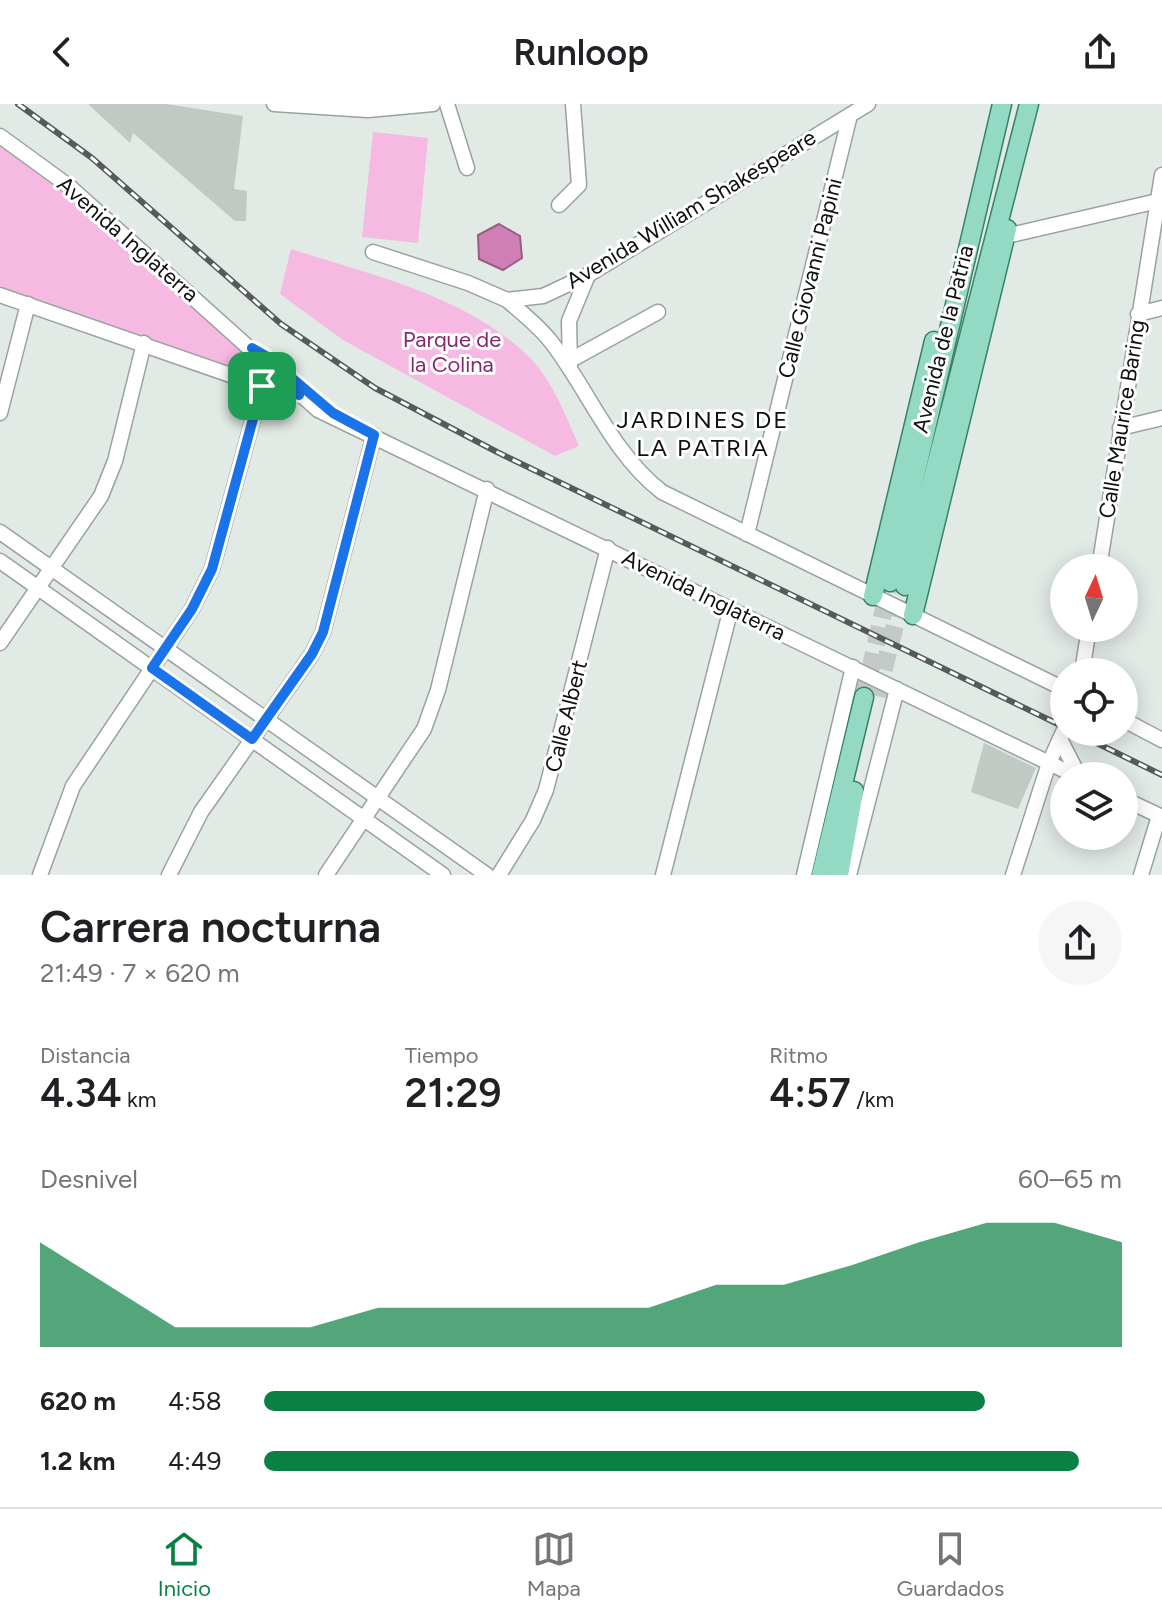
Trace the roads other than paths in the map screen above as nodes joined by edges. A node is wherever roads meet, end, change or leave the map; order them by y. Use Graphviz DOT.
graph roads {
  1 [pos="274,104"];
  2 [pos="433,104"];
  3 [pos="447,104"];
  4 [pos="573,104"];
  5 [pos="868,104"];
  6 [pos="1002,104"];
  7 [pos="1029,104"];
  8 [pos="850,115"];
  9 [pos="0,136"];
  10 [pos="994,139"];
  11 [pos="1017,145"];
  12 [pos="467,168"];
  13 [pos="1162,175"];
  14 [pos="1159,200"];
  15 [pos="559,205"];
  16 [pos="1006,236"];
  17 [pos="373,252"];
  18 [pos="588,275"];
  19 [pos="562,286"];
  20 [pos="0,295"];
  21 [pos="576,297"];
  22 [pos="507,300"];
  23 [pos="28,304"];
  24 [pos="1162,308"];
  25 [pos="658,312"];
  26 [pos="1138,314"];
  27 [pos="144,343"];
  28 [pos="252,348"];
  29 [pos="570,366"];
  30 [pos="262,386"];
  31 [pos="299,395"];
  32 [pos="0,413"];
  33 [pos="333,413"];
  34 [pos="1162,418"];
  35 [pos="1120,428"];
  36 [pos="374,435"];
  37 [pos="487,489"];
  38 [pos="0,532"];
  39 [pos="747,534"];
  40 [pos="608,548"];
  41 [pos="1101,554"];
  42 [pos="0,561"];
  43 [pos="52,569"];
  44 [pos="38,588"];
  45 [pos="873,596"];
  46 [pos="731,608"];
  47 [pos="913,615"];
  48 [pos="0,643"];
  49 [pos="166,648"];
  50 [pos="853,667"];
  51 [pos="152,668"];
  52 [pos="1050,682"];
  53 [pos="897,689"];
  54 [pos="870,697"];
  55 [pos="266,718"];
  56 [pos="1138,727"];
  57 [pos="252,739"];
  58 [pos="1162,740"];
  59 [pos="1057,746"];
  60 [pos="1049,763"];
  61 [pos="852,773"];
  62 [pos="379,799"];
  63 [pos="1138,806"];
  64 [pos="1160,817"];
  65 [pos="365,819"];
  66 [pos="40,875"];
  67 [pos="169,875"];
  68 [pos="326,875"];
  69 [pos="443,875"];
  70 [pos="487,875"];
  71 [pos="499,875"];
  72 [pos="663,875"];
  73 [pos="804,875"];
  74 [pos="812,875"];
  75 [pos="821,875"];
  76 [pos="832,875"];
  77 [pos="839,875"];
  78 [pos="849,875"];
  79 [pos="1013,875"];
  80 [pos="1141,875"];
  1 -- 2 [label="street"];
  3 -- 12 [label="street"];
  4 -- 15 [label="street"];
  5 -- 8 [label="street, Avenida William Shakespeare"];
  6 -- 10 [label="main road, Avenida de la Patria"];
  7 -- 11 [label="main road, Avenida de la Patria"];
  8 -- 18 [label="street, Avenida William Shakespeare"];
  8 -- 39 [label="street, Calle Giovanni Papini"];
  9 -- 28 [label="street, Avenida Inglaterra"];
  10 -- 11 [label="main road, Avenida de la Patria"];
  10 -- 45 [label="main road"];
  11 -- 16 [label="main road"];
  13 -- 14 [label="street, Calle Maurice Baring"];
  14 -- 16 [label="street"];
  14 -- 26 [label="street, Calle Maurice Baring"];
  16 -- 47 [label="main road"];
  17 -- 22 [label="street"];
  18 -- 19 [label="street, Avenida William Shakespeare"];
  18 -- 21 [label="street"];
  19 -- 21 [label="street"];
  19 -- 22 [label="street, Avenida William Shakespeare"];
  20 -- 23 [label="street"];
  21 -- 29 [label="street"];
  22 -- 29 [label="street"];
  23 -- 27 [label="street"];
  23 -- 32 [label="street"];
  24 -- 26 [label="street"];
  25 -- 29 [label="street"];
  26 -- 35 [label="street, Calle Maurice Baring"];
  27 -- 30 [label="street"];
  27 -- 43 [label="street"];
  28 -- 31 [label="street, Avenida Inglaterra"];
  28 -- 33 [label="street, Avenida Inglaterra"];
  29 -- 39 [label="street"];
  30 -- 31 [label="street"];
  30 -- 49 [label="street"];
  31 -- 33 [label="street, Avenida Inglaterra"];
  33 -- 36 [label="street, Avenida Inglaterra"];
  34 -- 35 [label="street"];
  35 -- 41 [label="street, Calle Maurice Baring"];
  36 -- 37 [label="street, Avenida Inglaterra"];
  36 -- 55 [label="street"];
  37 -- 40 [label="street, Avenida Inglaterra"];
  37 -- 62 [label="street"];
  38 -- 43 [label="street"];
  39 -- 45 [label="street"];
  40 -- 46 [label="street, Avenida Inglaterra"];
  40 -- 71 [label="street, Calle Albert"];
  42 -- 44 [label="street"];
  43 -- 44 [label="street"];
  43 -- 49 [label="street"];
  44 -- 48 [label="street"];
  44 -- 51 [label="street"];
  45 -- 47 [label="street"];
  46 -- 50 [label="street, Avenida Inglaterra"];
  46 -- 72 [label="street"];
  47 -- 52 [label="street"];
  49 -- 51 [label="street"];
  49 -- 55 [label="street"];
  50 -- 53 [label="street, Avenida Inglaterra"];
  50 -- 73 [label="street"];
  51 -- 57 [label="street"];
  51 -- 66 [label="street"];
  53 -- 60 [label="street, Avenida Inglaterra"];
  53 -- 78 [label="street"];
  54 -- 61 [label="main road"];
  55 -- 57 [label="street"];
  55 -- 62 [label="street"];
  56 -- 58 [label="street"];
  57 -- 65 [label="street"];
  57 -- 67 [label="street"];
  59 -- 60 [label="street"];
  60 -- 79 [label="street"];
  61 -- 74 [label="main road"];
  61 -- 75 [label="main road"];
  61 -- 76 [label="main road"];
  61 -- 77 [label="main road"];
  62 -- 65 [label="street"];
  62 -- 70 [label="street"];
  63 -- 64 [label="street"];
  64 -- 80 [label="street"];
  65 -- 68 [label="street"];
  65 -- 69 [label="street"];
}
